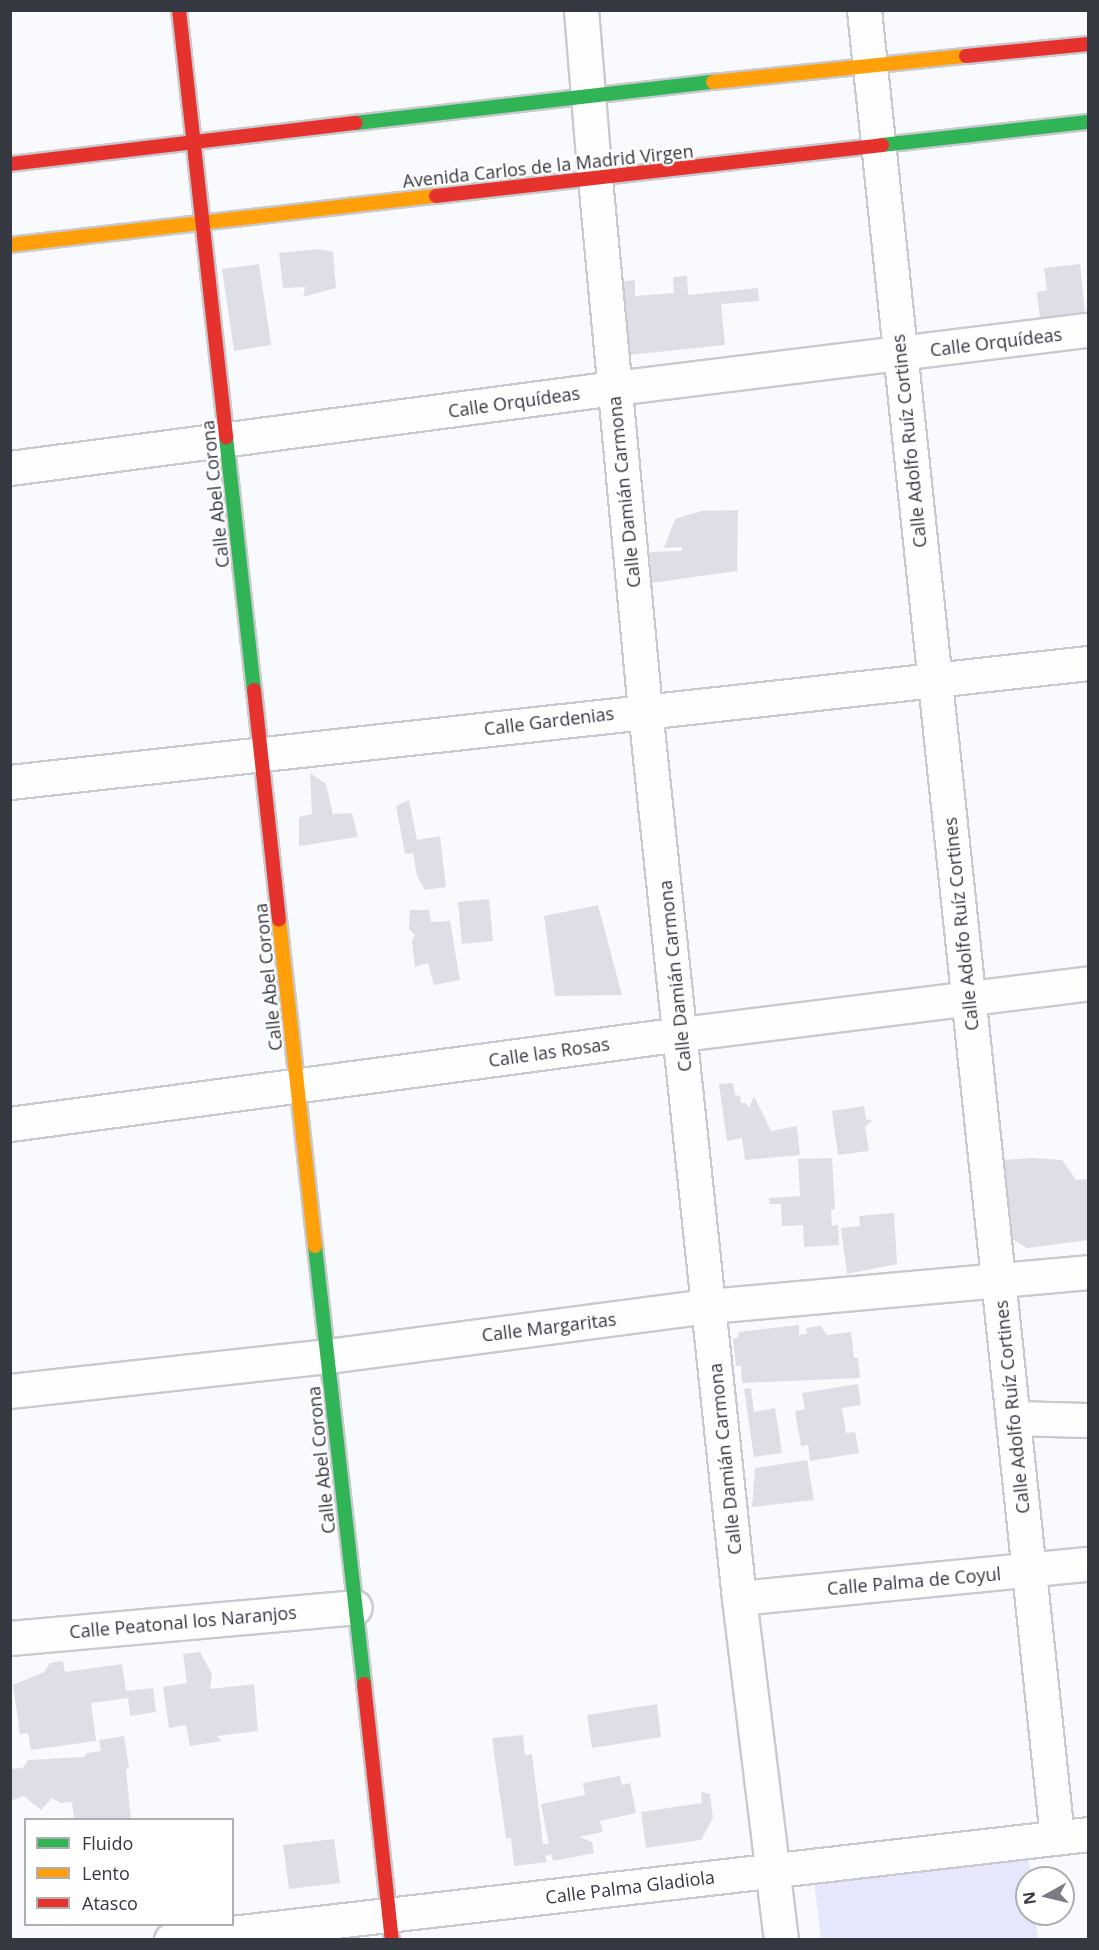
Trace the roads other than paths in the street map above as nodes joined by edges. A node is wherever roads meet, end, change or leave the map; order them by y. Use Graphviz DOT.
graph roads {
  1 [pos="179,10"];
  2 [pos="581,10"];
  3 [pos="864,10"];
  4 [pos="1089,44"];
  5 [pos="870,68"];
  6 [pos="588,95"];
  7 [pos="1089,122"];
  8 [pos="194,143"];
  9 [pos="879,146"];
  10 [pos="10,164"];
  11 [pos="595,180"];
  12 [pos="203,223"];
  13 [pos="10,245"];
  14 [pos="1089,330"];
  15 [pos="900,354"];
  16 [pos="614,388"];
  17 [pos="227,440"];
  18 [pos="10,468"];
  19 [pos="1089,663"];
  20 [pos="935,680"];
  21 [pos="645,710"];
  22 [pos="261,754"];
  23 [pos="10,782"];
  24 [pos="1089,983"];
  25 [pos="969,998"];
  26 [pos="681,1034"];
  27 [pos="298,1086"];
  28 [pos="10,1124"];
  29 [pos="1089,1272"];
  30 [pos="998,1282"];
  31 [pos="709,1306"];
  32 [pos="328,1356"];
  33 [pos="10,1391"];
  34 [pos="1013,1418"];
  35 [pos="1089,1420"];
  36 [pos="1089,1564"];
  37 [pos="1029,1571"];
  38 [pos="739,1598"];
  39 [pos="356,1607"];
  40 [pos="10,1638"];
  41 [pos="1073,1835"];
  42 [pos="771,1871"];
  43 [pos="391,1927"];
  44 [pos="171,1940"];
  45 [pos="781,1940"];
  1 -- 8 [label="street, Calle Abel Corona"];
  2 -- 6 [label="street, Calle Damián Carmona"];
  3 -- 5 [label="street, Calle Adolfo Ruíz Cortines"];
  4 -- 5 [label="street"];
  5 -- 6 [label="street"];
  5 -- 9 [label="street, Calle Adolfo Ruíz Cortines"];
  6 -- 8 [label="street"];
  6 -- 11 [label="street, Calle Damián Carmona"];
  7 -- 9 [label="street, Avenida Carlos de la Madrid Virgen"];
  8 -- 10 [label="street"];
  8 -- 12 [label="street, Calle Abel Corona"];
  9 -- 11 [label="street, Avenida Carlos de la Madrid Virgen"];
  9 -- 15 [label="street, Calle Adolfo Ruíz Cortines"];
  11 -- 12 [label="street, Avenida Carlos de la Madrid Virgen"];
  11 -- 16 [label="street, Calle Damián Carmona"];
  12 -- 13 [label="street, Avenida Carlos de la Madrid Virgen"];
  12 -- 17 [label="street, Calle Abel Corona"];
  14 -- 15 [label="street, Calle Orquídeas"];
  15 -- 16 [label="street, Calle Orquídeas"];
  15 -- 20 [label="street, Calle Adolfo Ruíz Cortines"];
  16 -- 17 [label="street, Calle Orquídeas"];
  16 -- 21 [label="street, Calle Damián Carmona"];
  17 -- 18 [label="street, Calle Orquídeas"];
  17 -- 22 [label="street, Calle Abel Corona"];
  19 -- 20 [label="street, Calle Gardenias"];
  20 -- 21 [label="street, Calle Gardenias"];
  20 -- 25 [label="street, Calle Adolfo Ruíz Cortines"];
  21 -- 22 [label="street, Calle Gardenias"];
  21 -- 26 [label="street, Calle Damián Carmona"];
  22 -- 23 [label="street, Calle Gardenias"];
  22 -- 27 [label="street, Calle Abel Corona"];
  24 -- 25 [label="street, Calle las Rosas"];
  25 -- 26 [label="street, Calle las Rosas"];
  25 -- 30 [label="street, Calle Adolfo Ruíz Cortines"];
  26 -- 27 [label="street, Calle las Rosas"];
  26 -- 31 [label="street, Calle Damián Carmona"];
  27 -- 28 [label="street, Calle las Rosas"];
  27 -- 32 [label="street, Calle Abel Corona"];
  29 -- 30 [label="street, Calle Margaritas"];
  30 -- 31 [label="street, Calle Margaritas"];
  30 -- 34 [label="street, Calle Adolfo Ruíz Cortines"];
  31 -- 32 [label="street, Calle Margaritas"];
  31 -- 38 [label="street, Calle Damián Carmona"];
  32 -- 33 [label="street, Calle Margaritas"];
  32 -- 39 [label="street, Calle Abel Corona"];
  34 -- 35 [label="street"];
  34 -- 37 [label="street, Calle Adolfo Ruíz Cortines"];
  36 -- 37 [label="street, Calle Palma de Coyul"];
  37 -- 38 [label="street, Calle Palma de Coyul"];
  37 -- 41 [label="street, Calle Adolfo Ruíz Cortines"];
  38 -- 42 [label="street, Calle Damián Carmona"];
  39 -- 40 [label="street, Calle Peatonal los Naranjos"];
  39 -- 43 [label="street, Calle Abel Corona"];
  41 -- 42 [label="street, Calle Palma Gladiola"];
  42 -- 43 [label="street, Calle Palma Gladiola"];
  42 -- 45 [label="street, Calle Damián Carmona"];
  43 -- 44 [label="street, Calle Palma Gladiola"];
}
